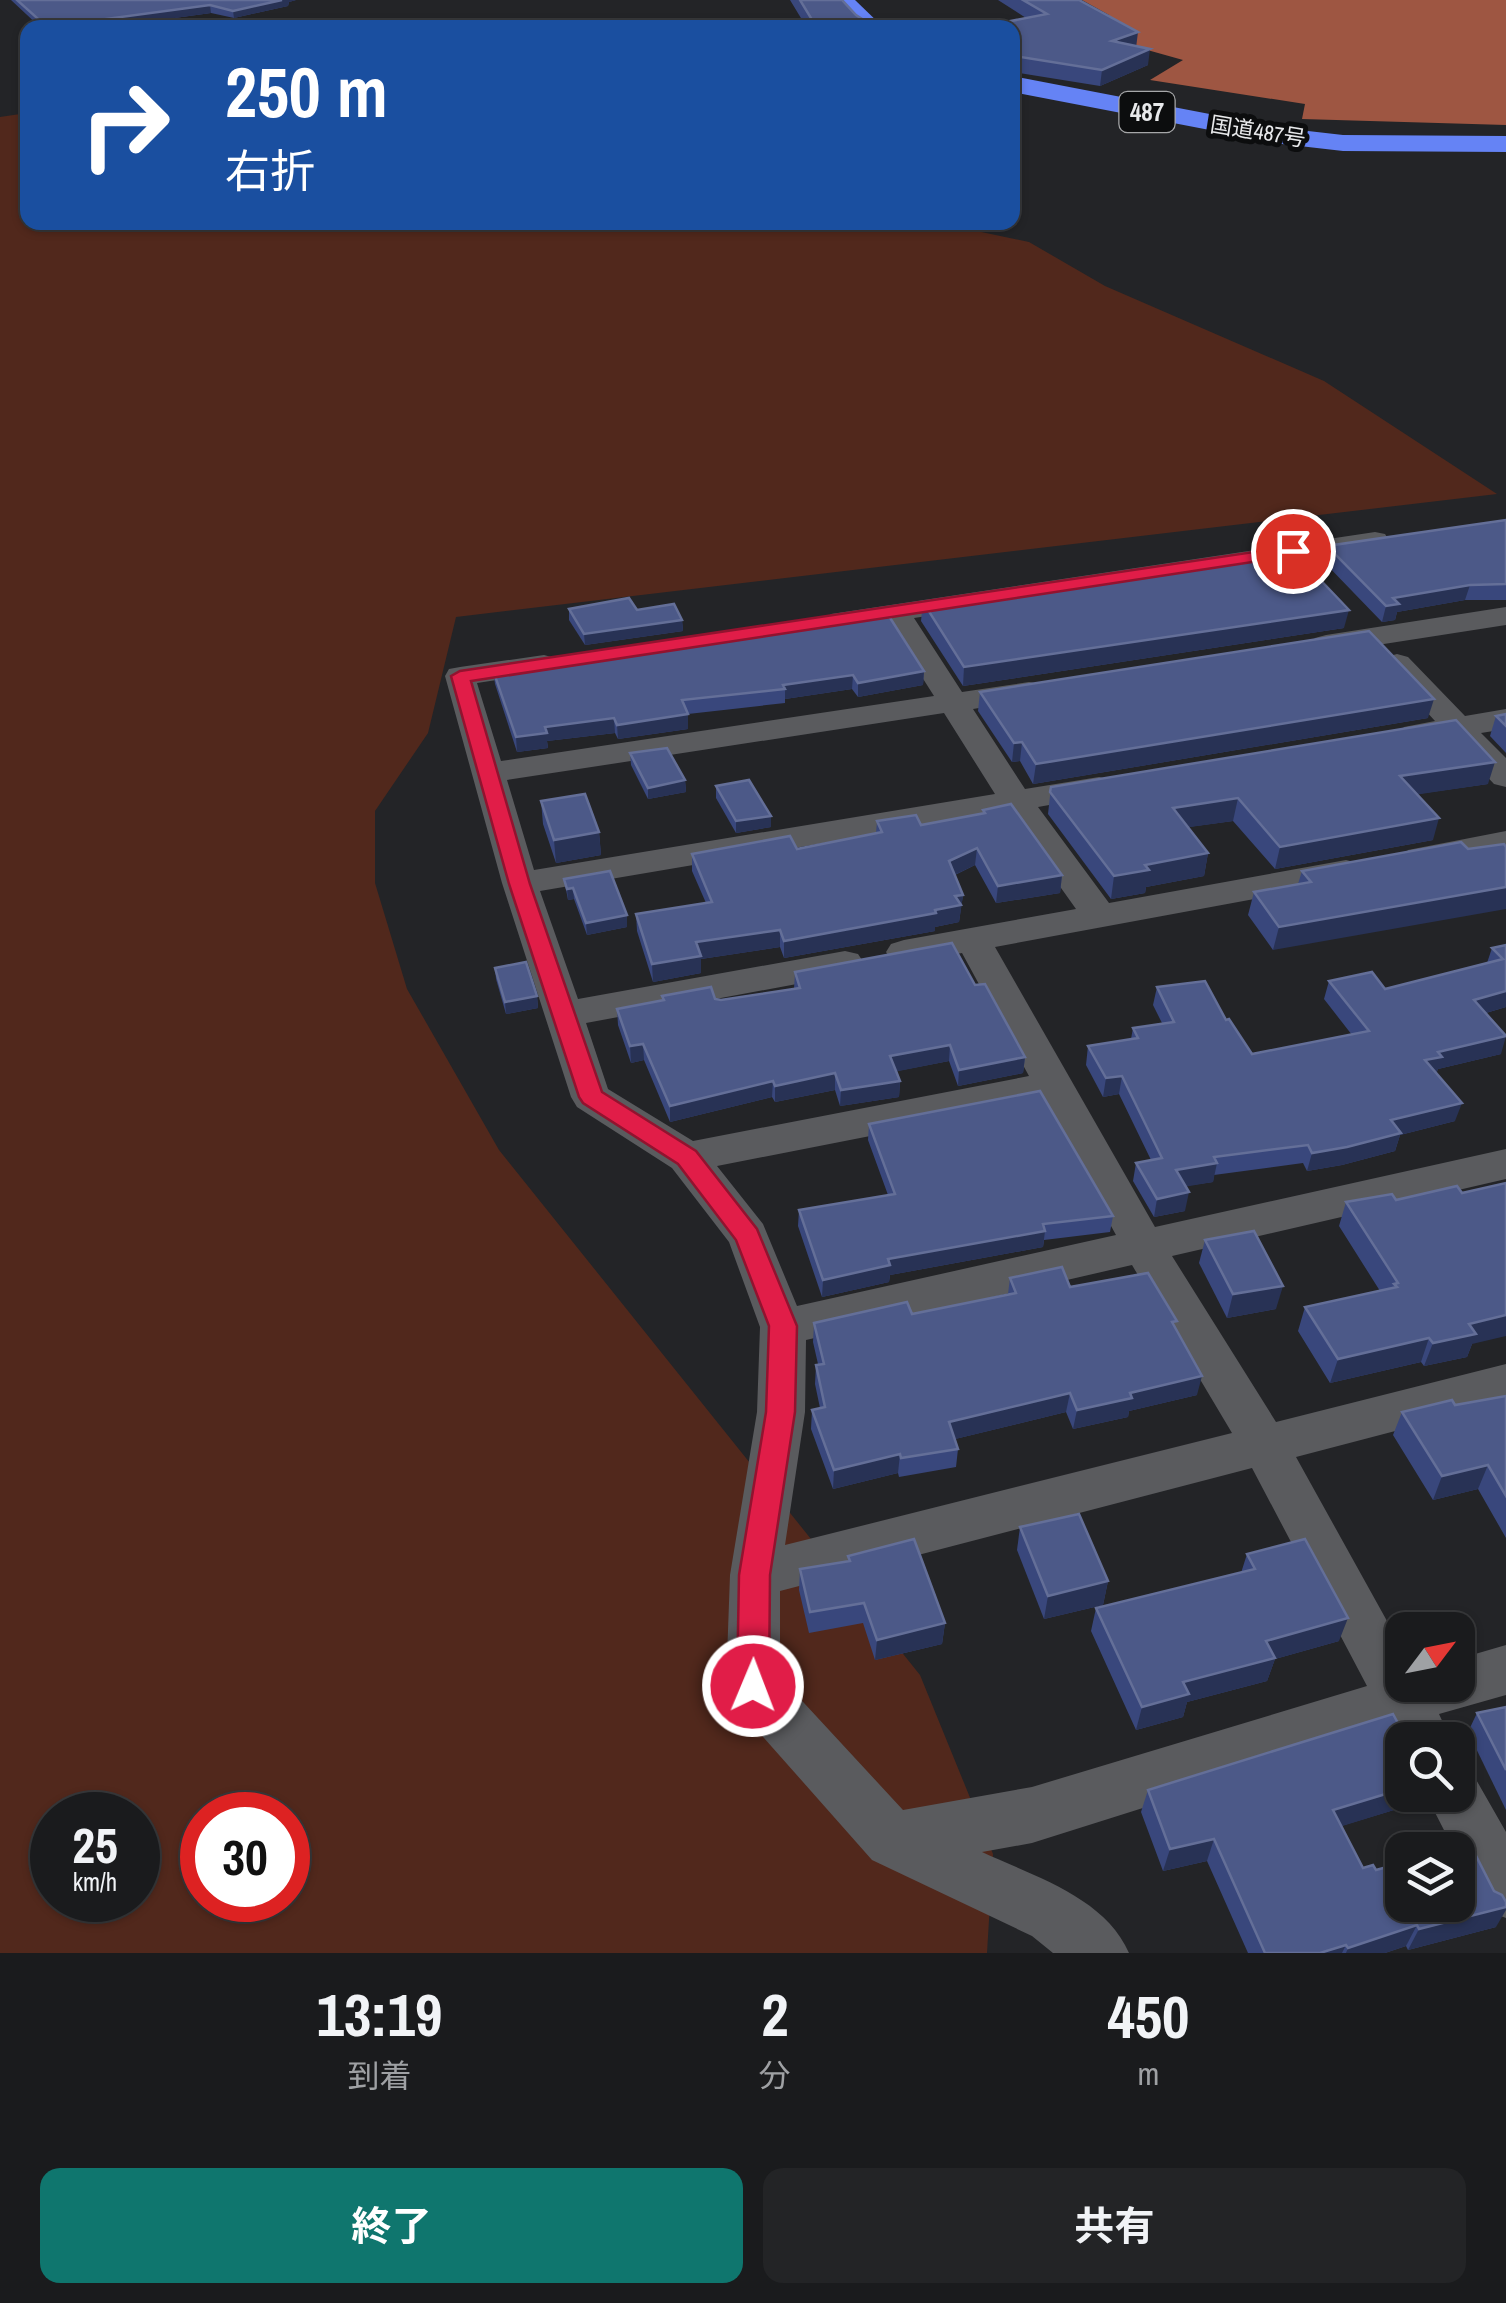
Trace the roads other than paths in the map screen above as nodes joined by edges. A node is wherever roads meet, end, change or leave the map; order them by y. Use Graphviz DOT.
graph roads {
  1 [pos="842,0"];
  2 [pos="863,20"];
  3 [pos="1020,86"];
  4 [pos="1506,144"];
  5 [pos="1409,536"];
  6 [pos="1293,551"];
  7 [pos="1319,580"];
  8 [pos="1345,608"];
  9 [pos="896,612"];
  10 [pos="1506,616"];
  11 [pos="801,626"];
  12 [pos="1371,637"];
  13 [pos="1295,649"];
  14 [pos="574,660"];
  15 [pos="1067,685"];
  16 [pos="952,703"];
  17 [pos="1506,719"];
  18 [pos="1459,727"];
  19 [pos="1382,740"];
  20 [pos="486,773"];
  21 [pos="1506,778"];
  22 [pos="1131,782"];
  23 [pos="1016,801"];
  24 [pos="1506,841"];
  25 [pos="520,884"];
  26 [pos="1101,918"];
  27 [pos="973,940"];
  28 [pos="562,1014"];
  29 [pos="1057,1085"];
  30 [pos="687,1157"];
  31 [pos="1506,1164"];
  32 [pos="1144,1247"];
  33 [pos="783,1326"];
  34 [pos="1506,1383"];
  35 [pos="1264,1444"];
  36 [pos="755,1575"];
  37 [pos="1385,1628"];
  38 [pos="1506,1670"];
  39 [pos="1475,1684"];
  40 [pos="1434,1702"];
  41 [pos="1463,1812"];
  42 [pos="892,1840"];
  43 [pos="1506,1890"];
  44 [pos="1099,1953"];
  1 -- 2 [label="highway"];
  3 -- 4 [label="highway, 国道487号 / 487"];
  5 -- 6 [label="street"];
  6 -- 7 [label="street"];
  6 -- 9 [label="street"];
  8 -- 12 [label="street"];
  9 -- 11 [label="street"];
  9 -- 16 [label="street"];
  10 -- 12 [label="street"];
  12 -- 13 [label="street"];
  12 -- 18 [label="street"];
  14 -- 20 [label="street"];
  15 -- 16 [label="street"];
  16 -- 20 [label="street"];
  16 -- 23 [label="street"];
  17 -- 18 [label="street"];
  18 -- 19 [label="street"];
  18 -- 21 [label="street"];
  20 -- 25 [label="street"];
  22 -- 23 [label="street"];
  23 -- 25 [label="street"];
  23 -- 26 [label="street"];
  24 -- 26 [label="street"];
  25 -- 28 [label="street"];
  26 -- 27 [label="street"];
  27 -- 28 [label="street"];
  27 -- 29 [label="street"];
  28 -- 30 [label="street"];
  29 -- 30 [label="street"];
  29 -- 32 [label="street"];
  30 -- 33 [label="street"];
  31 -- 32 [label="street"];
  32 -- 33 [label="street"];
  32 -- 35 [label="street"];
  33 -- 36 [label="street"];
  34 -- 35 [label="street"];
  35 -- 36 [label="street"];
  35 -- 37 [label="street"];
  36 -- 42 [label="street"];
  38 -- 39 [label="street"];
  40 -- 42 [label="street"];
  41 -- 43 [label="street"];
  42 -- 44 [label="street"];
}
